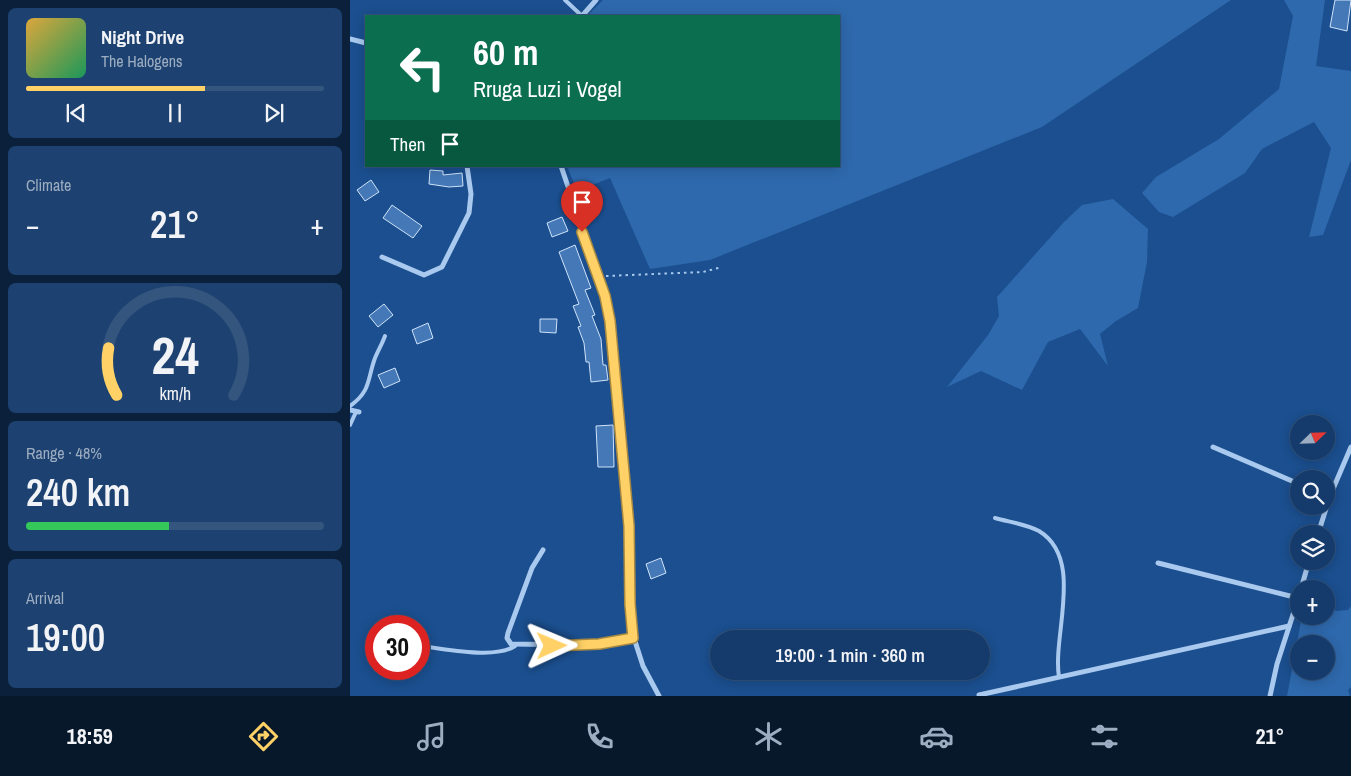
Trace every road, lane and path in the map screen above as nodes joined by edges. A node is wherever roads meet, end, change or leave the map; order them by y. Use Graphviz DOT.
graph roads {
  1 [pos="565,0"];
  2 [pos="596,0"];
  3 [pos="581,15"];
  4 [pos="583,15"];
  5 [pos="350,39"];
  6 [pos="365,43"];
  7 [pos="467,167"];
  8 [pos="561,167"];
  9 [pos="382,256"];
  10 [pos="722,266"];
  11 [pos="598,276"];
  12 [pos="385,336"];
  13 [pos="350,406"];
  14 [pos="355,411"];
  15 [pos="350,425"];
  16 [pos="1351,446"];
  17 [pos="1213,448"];
  18 [pos="1290,480"];
  19 [pos="1335,480"];
  20 [pos="995,518"];
  21 [pos="543,550"];
  22 [pos="1158,563"];
  23 [pos="1290,595"];
  24 [pos="1290,623"];
  25 [pos="1289,626"];
  26 [pos="633,638"];
  27 [pos="515,646"];
  28 [pos="430,647"];
  29 [pos="1060,677"];
  30 [pos="979,695"];
  31 [pos="659,696"];
  32 [pos="1270,696"];
  1 -- 3 [label="lane"];
  2 -- 4 [label="street"];
  5 -- 6 [label="street"];
  7 -- 9 [label="street"];
  8 -- 11 [label="street"];
  10 -- 11 [label="path"];
  11 -- 26 [label="street"];
  12 -- 13 [label="lane"];
  14 -- 15 [label="lane"];
  16 -- 19 [label="street"];
  17 -- 18 [label="street"];
  20 -- 29 [label="lane"];
  21 -- 27 [label="street"];
  22 -- 23 [label="street"];
  24 -- 25 [label="street"];
  25 -- 29 [label="street"];
  25 -- 32 [label="street"];
  26 -- 27 [label="street"];
  26 -- 31 [label="street"];
  27 -- 28 [label="lane"];
  29 -- 30 [label="street"];
}
